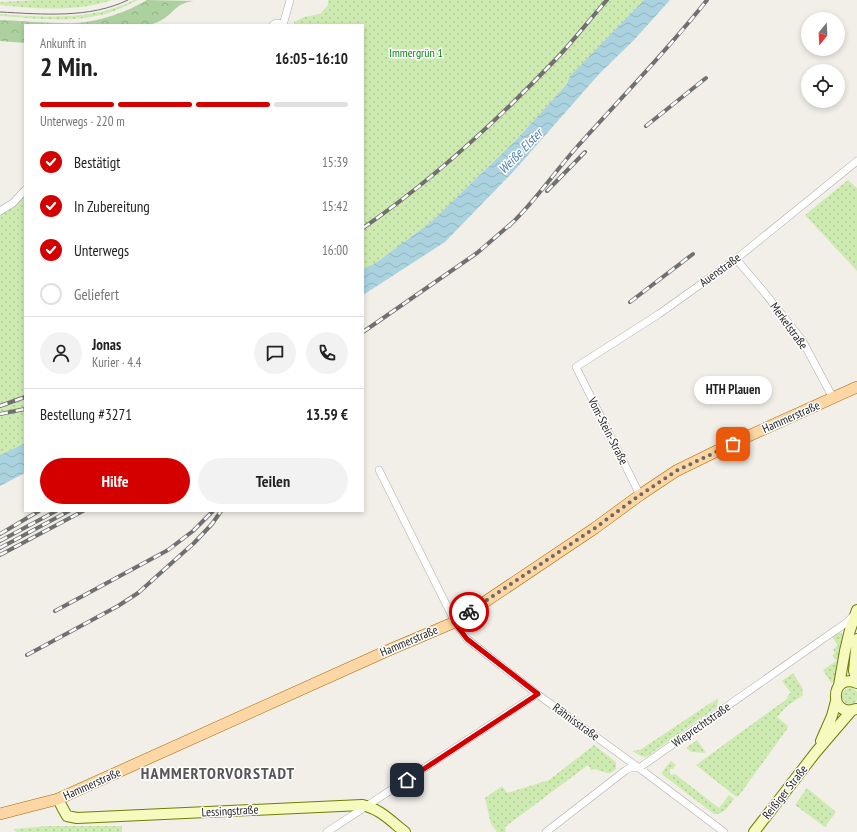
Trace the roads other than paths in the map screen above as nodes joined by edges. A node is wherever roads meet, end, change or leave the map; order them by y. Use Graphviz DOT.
graph roads {
  1 [pos="290,0"];
  2 [pos="283,24"];
  3 [pos="857,161"];
  4 [pos="24,191"];
  5 [pos="0,211"];
  6 [pos="736,259"];
  7 [pos="576,367"];
  8 [pos="857,387"];
  9 [pos="833,398"];
  10 [pos="379,470"];
  11 [pos="640,495"];
  12 [pos="856,612"];
  13 [pos="454,622"];
  14 [pos="857,639"];
  15 [pos="857,682"];
  16 [pos="839,686"];
  17 [pos="538,694"];
  18 [pos="836,701"];
  19 [pos="855,710"];
  20 [pos="816,752"];
  21 [pos="639,768"];
  22 [pos="58,799"];
  23 [pos="368,806"];
  24 [pos="0,814"];
  25 [pos="327,832"];
  26 [pos="405,832"];
  27 [pos="546,832"];
  28 [pos="724,832"];
  29 [pos="754,832"];
  1 -- 2 [label="street"];
  3 -- 6 [label="street, Auenstraße"];
  4 -- 5 [label="street"];
  6 -- 7 [label="street, Auenstraße"];
  6 -- 9 [label="street, Merkelstraße"];
  7 -- 11 [label="street, Vom-Stein-Straße"];
  8 -- 9 [label="main road, Hammerstraße"];
  9 -- 11 [label="main road, Hammerstraße"];
  10 -- 13 [label="street, Rähnisstraße"];
  11 -- 13 [label="main road, Hammerstraße"];
  12 -- 16 [label="street, Reißiger Straße"];
  12 -- 21 [label="street, Wieprechtstraße"];
  13 -- 17 [label="street, Rähnisstraße"];
  13 -- 22 [label="main road, Hammerstraße"];
  14 -- 15 [label="street"];
  15 -- 16 [label="street"];
  16 -- 18 [label="street, Reißiger Straße"];
  17 -- 21 [label="street, Rähnisstraße"];
  17 -- 23 [label="street"];
  18 -- 19 [label="street, Reißiger Straße"];
  18 -- 20 [label="street, Reißiger Straße"];
  19 -- 20 [label="street, Reißiger Straße"];
  20 -- 29 [label="street, Reißiger Straße"];
  21 -- 27 [label="street, Wieprechtstraße"];
  21 -- 28 [label="street, Rähnisstraße"];
  22 -- 23 [label="street, Lessingstraße"];
  22 -- 24 [label="main road, Hammerstraße"];
  23 -- 25 [label="street"];
  23 -- 26 [label="street, Lessingstraße"];
}
